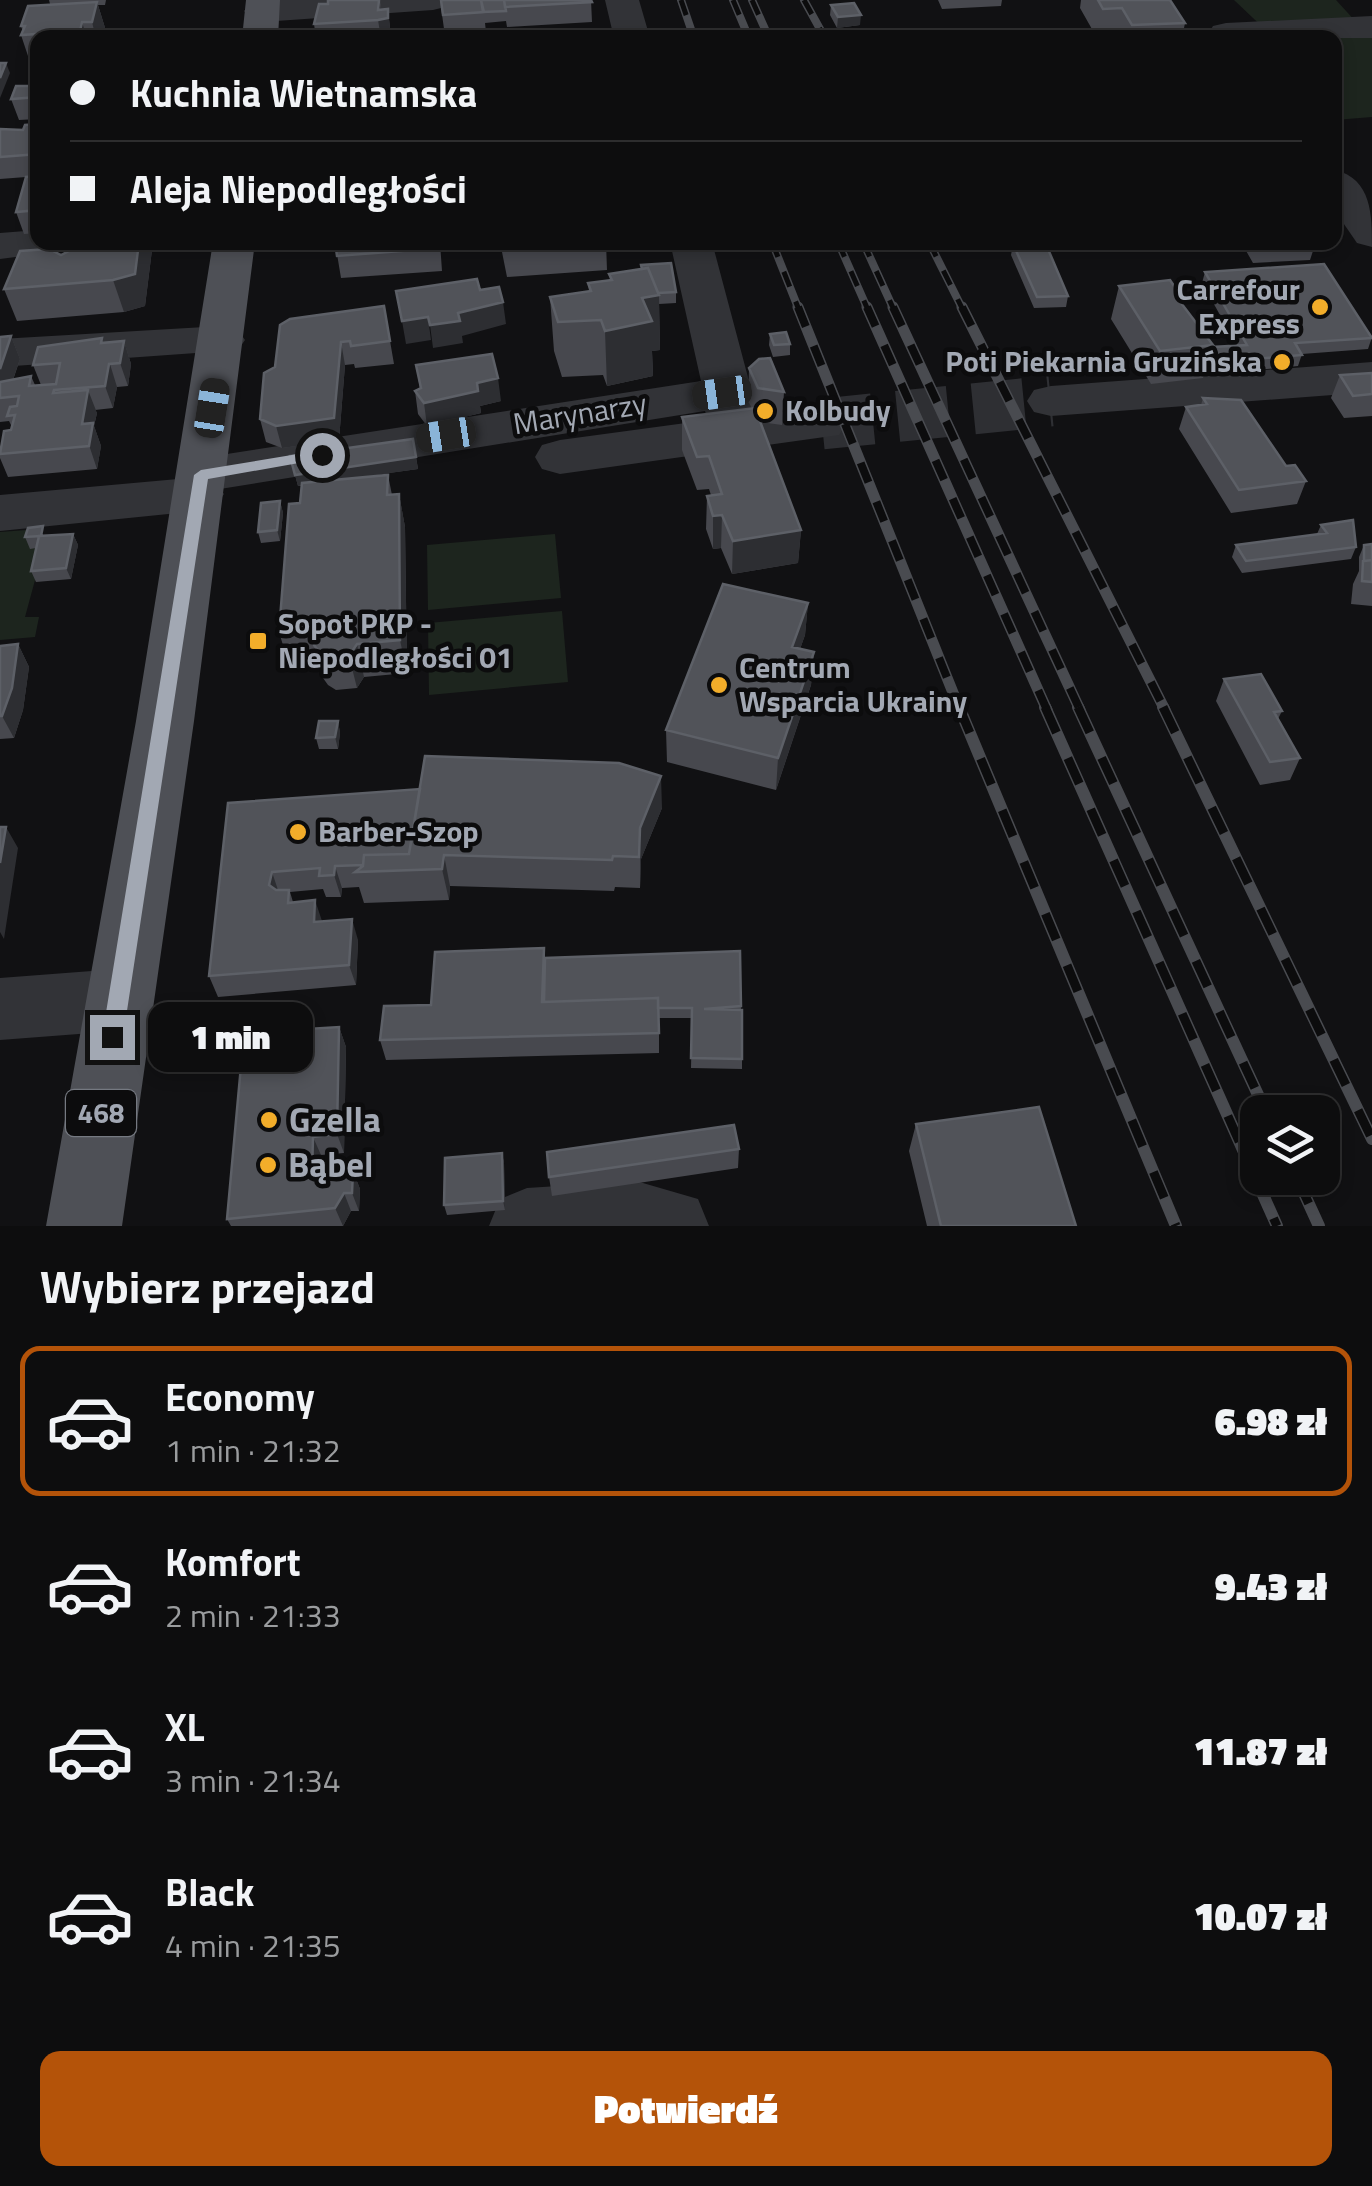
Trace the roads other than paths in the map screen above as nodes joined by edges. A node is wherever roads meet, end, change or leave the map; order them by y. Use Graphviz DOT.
graph roads {
  1 [pos="433,0"];
  2 [pos="622,0"];
  3 [pos="261,16"];
  4 [pos="1372,27"];
  5 [pos="1221,28"];
  6 [pos="630,30"];
  7 [pos="1342,192"];
  8 [pos="1372,234"];
  9 [pos="30,243"];
  10 [pos="0,246"];
  11 [pos="233,250"];
  12 [pos="693,250"];
  13 [pos="222,340"];
  14 [pos="0,354"];
  15 [pos="1372,378"];
  16 [pos="1051,402"];
  17 [pos="730,414"];
  18 [pos="822,424"];
  19 [pos="560,457"];
  20 [pos="200,485"];
  21 [pos="0,512"];
  22 [pos="118,1000"];
  23 [pos="0,1009"];
  24 [pos="84,1226"];
  25 [pos="526,1226"];
  26 [pos="671,1226"];
  1 -- 3 [label="street"];
  2 -- 6 [label="street"];
  4 -- 5 [label="street"];
  7 -- 8 [label="street"];
  9 -- 10 [label="street"];
  11 -- 13 [label="main road, 468"];
  12 -- 17 [label="street"];
  13 -- 14 [label="street"];
  13 -- 20 [label="main road, 468"];
  15 -- 16 [label="street"];
  17 -- 18 [label="street, Marynarzy"];
  17 -- 19 [label="street, Marynarzy"];
  17 -- 20 [label="street, Marynarzy"];
  20 -- 21 [label="street, Marynarzy"];
  20 -- 22 [label="main road, 468"];
  22 -- 23 [label="street"];
  22 -- 24 [label="main road, 468"];
  25 -- 26 [label="street"];
}
